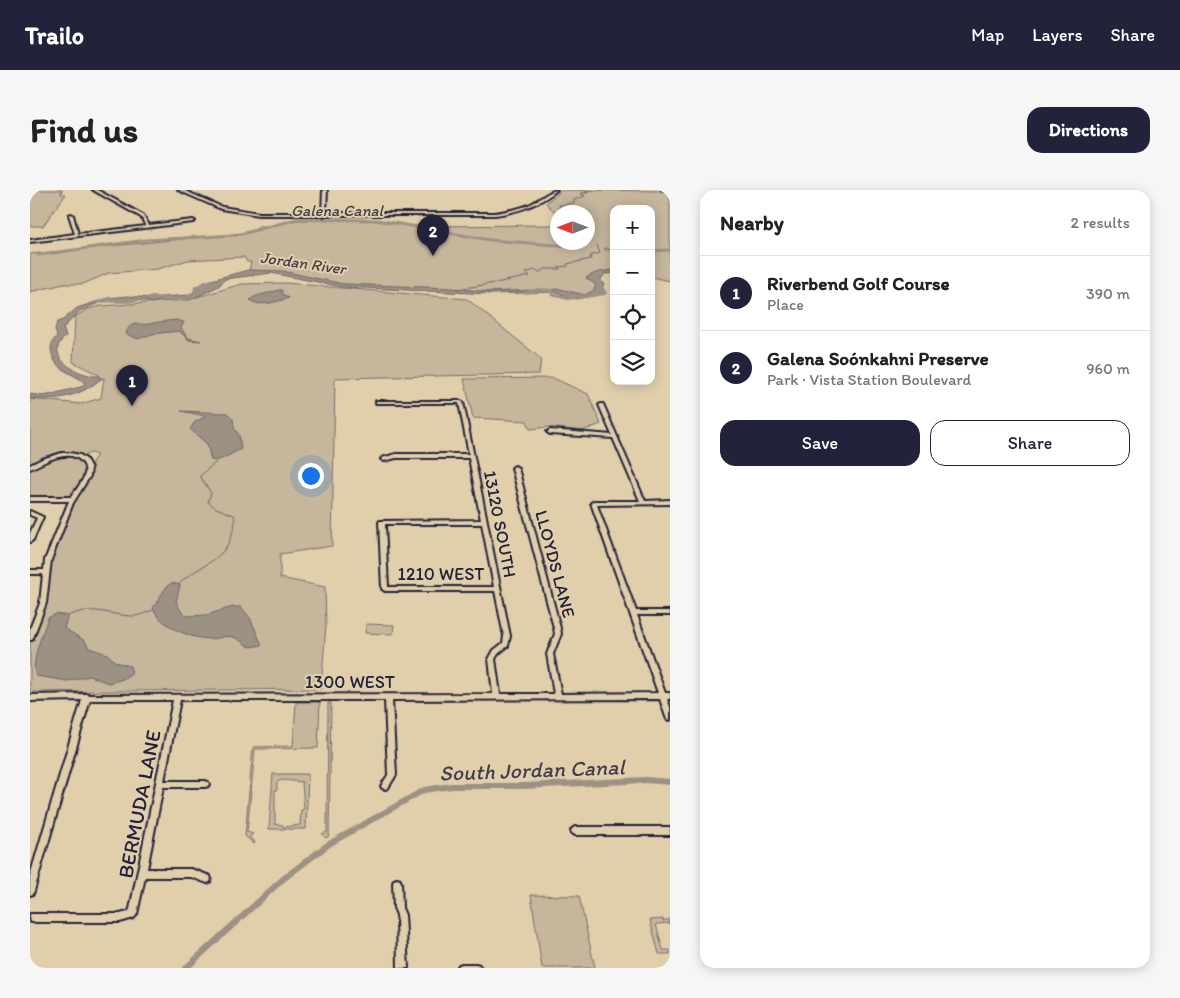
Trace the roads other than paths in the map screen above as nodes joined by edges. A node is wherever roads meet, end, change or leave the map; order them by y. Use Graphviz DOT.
graph roads {
  1 [pos="95,190"];
  2 [pos="180,190"];
  3 [pos="325,190"];
  4 [pos="545,190"];
  5 [pos="555,191"];
  6 [pos="324,215"];
  7 [pos="71,216"];
  8 [pos="193,221"];
  9 [pos="148,226"];
  10 [pos="77,235"];
  11 [pos="30,241"];
  12 [pos="378,402"];
  13 [pos="600,404"];
  14 [pos="550,432"];
  15 [pos="614,437"];
  16 [pos="472,456"];
  17 [pos="384,459"];
  18 [pos="30,467"];
  19 [pos="515,468"];
  20 [pos="30,499"];
  21 [pos="72,499"];
  22 [pos="643,502"];
  23 [pos="668,502"];
  24 [pos="670,508"];
  25 [pos="30,513"];
  26 [pos="40,517"];
  27 [pos="382,522"];
  28 [pos="485,522"];
  29 [pos="30,540"];
  30 [pos="30,572"];
  31 [pos="47,572"];
  32 [pos="385,589"];
  33 [pos="498,589"];
  34 [pos="633,613"];
  35 [pos="670,613"];
  36 [pos="30,638"];
  37 [pos="497,696"];
  38 [pos="558,696"];
  39 [pos="666,696"];
  40 [pos="388,697"];
  41 [pos="30,698"];
  42 [pos="87,698"];
  43 [pos="177,698"];
  44 [pos="670,717"];
  45 [pos="160,784"];
  46 [pos="204,784"];
  47 [pos="385,786"];
  48 [pos="575,831"];
  49 [pos="670,831"];
  50 [pos="143,873"];
  51 [pos="207,879"];
  52 [pos="397,883"];
  53 [pos="30,891"];
  54 [pos="30,918"];
  55 [pos="403,968"];
  56 [pos="462,968"];
  57 [pos="476,968"];
  1 -- 9 [label="street"];
  2 -- 6 [label="street"];
  3 -- 6 [label="street"];
  4 -- 5 [label="street"];
  5 -- 6 [label="street"];
  7 -- 10 [label="street"];
  8 -- 9 [label="street"];
  9 -- 10 [label="street"];
  10 -- 11 [label="street"];
  12 -- 16 [label="street, 13120 SOUTH"];
  13 -- 15 [label="street"];
  14 -- 15 [label="street"];
  15 -- 22 [label="street"];
  16 -- 17 [label="street"];
  16 -- 28 [label="street, 13120 SOUTH"];
  18 -- 21 [label="street"];
  19 -- 38 [label="street, LLOYDS LANE"];
  20 -- 21 [label="street"];
  21 -- 31 [label="street"];
  22 -- 23 [label="street"];
  22 -- 34 [label="street"];
  23 -- 24 [label="street"];
  25 -- 26 [label="street"];
  26 -- 29 [label="street"];
  27 -- 28 [label="street"];
  27 -- 32 [label="street"];
  28 -- 33 [label="street, 13120 SOUTH"];
  30 -- 31 [label="street"];
  31 -- 36 [label="street"];
  32 -- 33 [label="street, 1210 WEST"];
  33 -- 37 [label="street, 13120 SOUTH"];
  34 -- 35 [label="street"];
  34 -- 39 [label="street"];
  37 -- 38 [label="street, 1300 WEST"];
  37 -- 40 [label="street, 1300 WEST"];
  38 -- 39 [label="street, 1300 WEST"];
  39 -- 44 [label="street"];
  40 -- 43 [label="street, 1300 WEST"];
  40 -- 47 [label="street"];
  41 -- 42 [label="street, 1300 WEST"];
  42 -- 43 [label="street, 1300 WEST"];
  42 -- 53 [label="street"];
  43 -- 45 [label="street, BERMUDA LANE"];
  45 -- 46 [label="street"];
  45 -- 50 [label="street, BERMUDA LANE"];
  48 -- 49 [label="street"];
  50 -- 51 [label="street"];
  50 -- 54 [label="street, BERMUDA LANE"];
  52 -- 55 [label="street"];
  56 -- 57 [label="street"];
}
